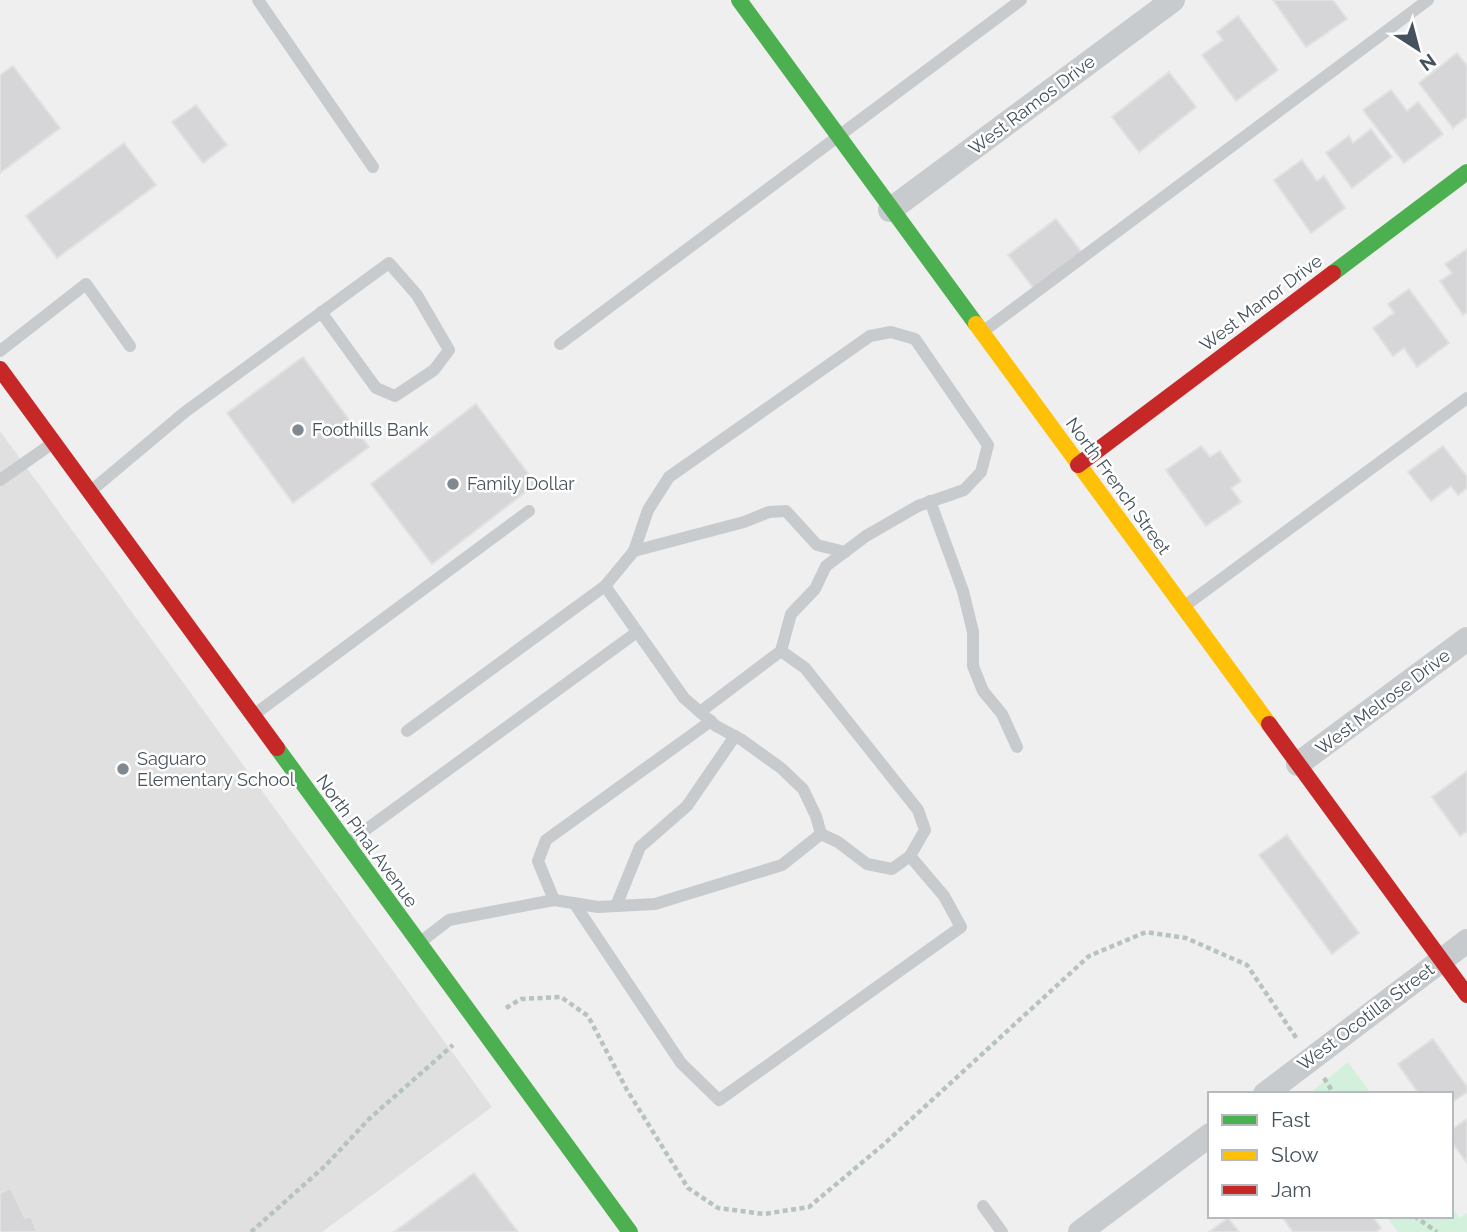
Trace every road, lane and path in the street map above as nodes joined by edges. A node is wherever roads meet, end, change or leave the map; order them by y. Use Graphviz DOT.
graph roads {
  1 [pos="258,0"];
  2 [pos="739,0"];
  3 [pos="1021,0"];
  4 [pos="1173,0"];
  5 [pos="1428,0"];
  6 [pos="838,137"];
  7 [pos="373,167"];
  8 [pos="1467,172"];
  9 [pos="890,210"];
  10 [pos="321,312"];
  11 [pos="981,333"];
  12 [pos="560,344"];
  13 [pos="130,346"];
  14 [pos="0,351"];
  15 [pos="0,369"];
  16 [pos="1467,398"];
  17 [pos="53,443"];
  18 [pos="1078,465"];
  19 [pos="0,480"];
  20 [pos="89,493"];
  21 [pos="930,501"];
  22 [pos="529,511"];
  23 [pos="634,551"];
  24 [pos="845,552"];
  25 [pos="605,586"];
  26 [pos="1183,608"];
  27 [pos="637,632"];
  28 [pos="1467,639"];
  29 [pos="780,651"];
  30 [pos="700,712"];
  31 [pos="252,716"];
  32 [pos="711,721"];
  33 [pos="407,731"];
  34 [pos="735,736"];
  35 [pos="1017,747"];
  36 [pos="1298,764"];
  37 [pos="821,834"];
  38 [pos="345,844"];
  39 [pos="910,856"];
  40 [pos="554,900"];
  41 [pos="574,903"];
  42 [pos="616,906"];
  43 [pos="1467,941"];
  44 [pos="418,943"];
  45 [pos="1441,960"];
  46 [pos="1467,995"];
  47 [pos="478,1023"];
  48 [pos="1311,1059"];
  49 [pos="1268,1092"];
  50 [pos="1333,1092"];
  51 [pos="1208,1136"];
  52 [pos="983,1206"];
  53 [pos="1417,1218"];
  54 [pos="621,1226"];
  55 [pos="251,1232"];
  56 [pos="1002,1232"];
  57 [pos="1080,1232"];
  58 [pos="1437,1232"];
  1 -- 7 [label="lane"];
  2 -- 6 [label="street, North French Street"];
  3 -- 6 [label="lane"];
  4 -- 9 [label="street, West Ramos Drive"];
  5 -- 11 [label="lane"];
  6 -- 9 [label="street, North French Street"];
  6 -- 12 [label="lane"];
  8 -- 18 [label="street, West Manor Drive"];
  9 -- 11 [label="street, North French Street"];
  10 -- 10 [label="lane"];
  10 -- 20 [label="lane"];
  11 -- 18 [label="street, North French Street"];
  13 -- 14 [label="lane"];
  15 -- 17 [label="street, North Pinal Avenue"];
  16 -- 26 [label="lane"];
  17 -- 19 [label="lane"];
  17 -- 20 [label="street, North Pinal Avenue"];
  18 -- 26 [label="street, North French Street"];
  20 -- 31 [label="street, North Pinal Avenue"];
  21 -- 23 [label="lane"];
  21 -- 24 [label="lane"];
  21 -- 35 [label="lane"];
  22 -- 31 [label="lane"];
  23 -- 24 [label="lane"];
  23 -- 25 [label="lane"];
  24 -- 29 [label="lane"];
  25 -- 27 [label="lane"];
  25 -- 33 [label="lane"];
  26 -- 36 [label="street, North French Street"];
  27 -- 30 [label="lane"];
  27 -- 38 [label="lane"];
  28 -- 36 [label="street, West Melrose Drive"];
  29 -- 30 [label="lane"];
  29 -- 39 [label="lane"];
  30 -- 32 [label="lane"];
  31 -- 38 [label="street, North Pinal Avenue"];
  32 -- 34 [label="lane"];
  32 -- 40 [label="lane"];
  34 -- 37 [label="lane"];
  34 -- 42 [label="lane"];
  36 -- 45 [label="street, North French Street"];
  37 -- 39 [label="lane"];
  37 -- 42 [label="lane"];
  38 -- 44 [label="street, North Pinal Avenue"];
  39 -- 41 [label="lane"];
  40 -- 41 [label="lane"];
  40 -- 44 [label="lane"];
  41 -- 42 [label="lane"];
  43 -- 45 [label="street, West Ocotilla Street"];
  44 -- 47 [label="street, North Pinal Avenue"];
  45 -- 46 [label="street, North French Street"];
  45 -- 48 [label="street, West Ocotilla Street"];
  47 -- 48 [label="path"];
  47 -- 54 [label="street, North Pinal Avenue"];
  47 -- 55 [label="path"];
  48 -- 49 [label="street, West Ocotilla Street"];
  48 -- 50 [label="path"];
  51 -- 57 [label="street"];
  52 -- 56 [label="lane"];
  53 -- 58 [label="path"];
}
